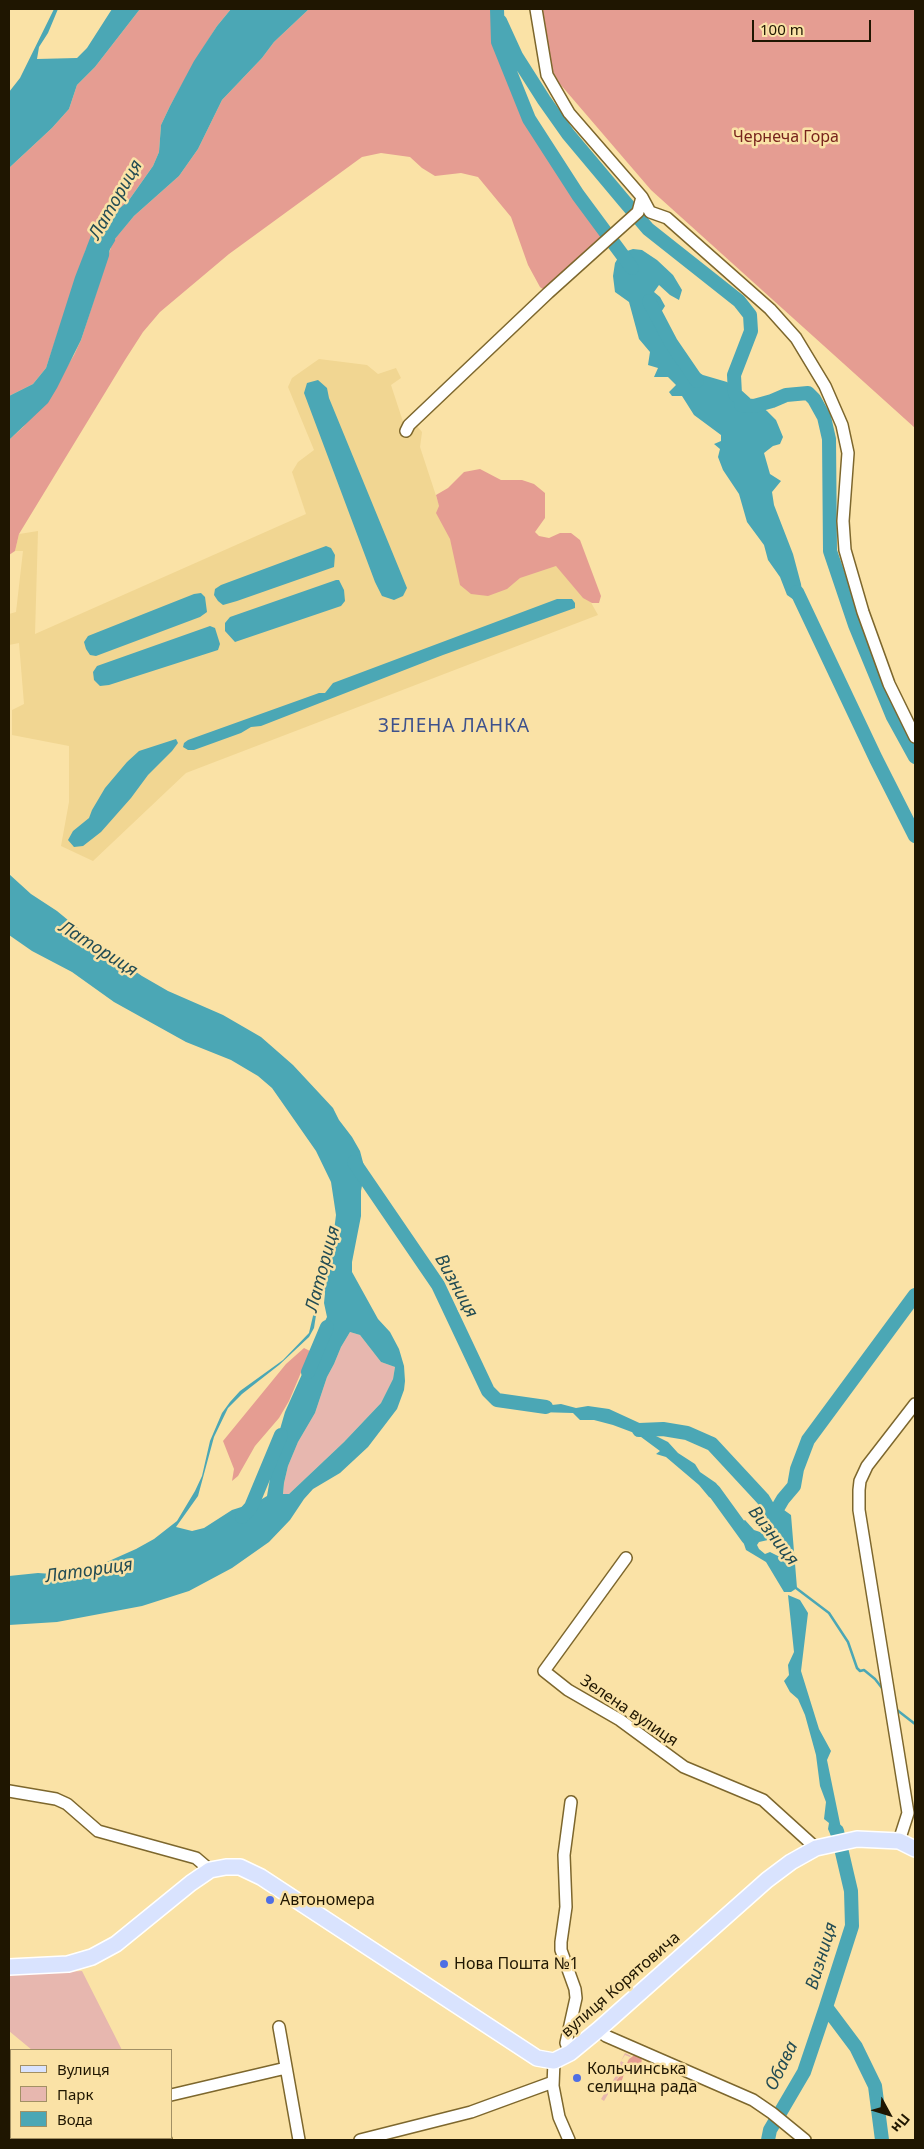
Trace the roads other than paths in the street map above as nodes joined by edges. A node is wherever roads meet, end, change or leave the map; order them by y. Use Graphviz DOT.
graph roads {
  1 [pos="536,9"];
  2 [pos="642,197"];
  3 [pos="406,431"];
  4 [pos="915,737"];
  5 [pos="915,1404"];
  6 [pos="626,1558"];
  7 [pos="9,1791"];
  8 [pos="571,1802"];
  9 [pos="899,1842"];
  10 [pos="816,1848"];
  11 [pos="915,1849"];
  12 [pos="210,1870"];
  13 [pos="9,1967"];
  14 [pos="279,2027"];
  15 [pos="598,2030"];
  16 [pos="570,2053"];
  17 [pos="554,2061"];
  18 [pos="286,2068"];
  19 [pos="553,2082"];
  20 [pos="172,2095"];
  21 [pos="300,2140"];
  22 [pos="360,2140"];
  23 [pos="569,2140"];
  24 [pos="804,2140"];
  1 -- 2 [label="street"];
  2 -- 3 [label="street"];
  2 -- 4 [label="street"];
  5 -- 9 [label="street"];
  6 -- 10 [label="street, Зелена вулиця"];
  7 -- 12 [label="street"];
  8 -- 16 [label="street"];
  9 -- 10 [label="main road, вулиця Корятовича"];
  9 -- 11 [label="main road, вулиця Корятовича"];
  10 -- 15 [label="main road, вулиця Корятовича"];
  12 -- 13 [label="main road"];
  12 -- 17 [label="main road"];
  14 -- 18 [label="street"];
  15 -- 16 [label="main road, вулиця Корятовича"];
  15 -- 24 [label="street"];
  16 -- 17 [label="main road, вулиця Корятовича"];
  17 -- 19 [label="street"];
  18 -- 20 [label="street"];
  18 -- 21 [label="street"];
  19 -- 22 [label="street"];
  19 -- 23 [label="street"];
}
